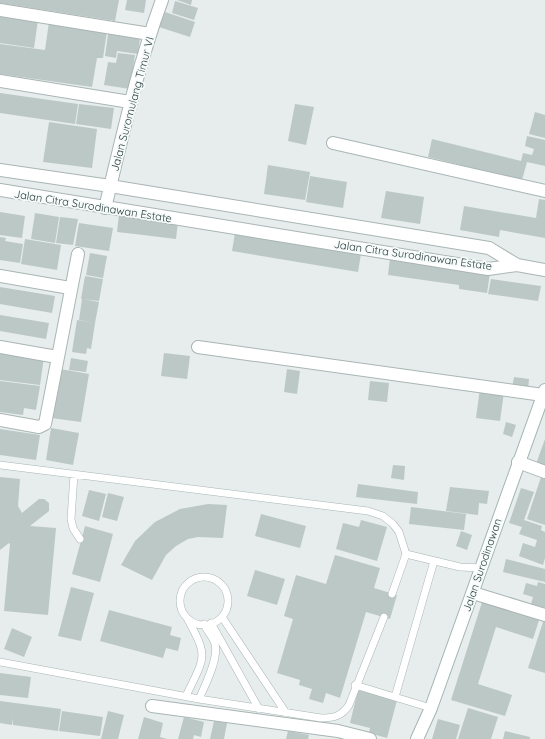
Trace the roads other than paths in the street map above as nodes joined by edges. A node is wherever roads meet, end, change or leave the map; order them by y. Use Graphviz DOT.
graph roads {
  1 [pos="162,0"];
  2 [pos="0,10"];
  3 [pos="150,34"];
  4 [pos="0,81"];
  5 [pos="130,102"];
  6 [pos="333,143"];
  7 [pos="0,170"];
  8 [pos="110,186"];
  9 [pos="0,190"];
  10 [pos="545,191"];
  11 [pos="105,208"];
  12 [pos="78,254"];
  13 [pos="518,265"];
  14 [pos="545,270"];
  15 [pos="0,276"];
  16 [pos="70,288"];
  17 [pos="0,347"];
  18 [pos="198,347"];
  19 [pos="57,356"];
  20 [pos="544,392"];
  21 [pos="0,420"];
  22 [pos="518,462"];
  23 [pos="0,465"];
  24 [pos="545,472"];
  25 [pos="74,474"];
  26 [pos="80,539"];
  27 [pos="406,554"];
  28 [pos="434,561"];
  29 [pos="482,568"];
  30 [pos="473,592"];
  31 [pos="392,594"];
  32 [pos="545,615"];
  33 [pos="186,616"];
  34 [pos="222,616"];
  35 [pos="384,617"];
  36 [pos="207,624"];
  37 [pos="0,662"];
  38 [pos="355,685"];
  39 [pos="186,696"];
  40 [pos="394,696"];
  41 [pos="199,699"];
  42 [pos="152,706"];
  43 [pos="431,708"];
  44 [pos="260,709"];
  45 [pos="286,713"];
  46 [pos="370,739"];
  47 [pos="417,739"];
  1 -- 3 [label="street, Jalan Suromulang Timur VI"];
  2 -- 3 [label="street"];
  3 -- 5 [label="street, Jalan Suromulang Timur VI"];
  4 -- 5 [label="street"];
  5 -- 8 [label="street, Jalan Suromulang Timur VI"];
  6 -- 10 [label="street"];
  7 -- 8 [label="street, Jalan Citra Surodinawan Estate"];
  8 -- 11 [label="street, Jalan Suromulang Timur VI"];
  8 -- 13 [label="street, Jalan Citra Surodinawan Estate"];
  9 -- 11 [label="street, Jalan Citra Surodinawan Estate"];
  11 -- 13 [label="street, Jalan Citra Surodinawan Estate"];
  12 -- 16 [label="street"];
  13 -- 14 [label="street"];
  15 -- 16 [label="street"];
  16 -- 19 [label="street"];
  17 -- 19 [label="street"];
  18 -- 20 [label="street"];
  19 -- 21 [label="street"];
  20 -- 22 [label="street, Jalan Surodinawan"];
  22 -- 24 [label="street"];
  22 -- 29 [label="street, Jalan Surodinawan"];
  23 -- 25 [label="lane"];
  25 -- 26 [label="lane"];
  25 -- 27 [label="lane"];
  27 -- 28 [label="lane"];
  27 -- 31 [label="lane"];
  28 -- 29 [label="lane"];
  28 -- 40 [label="lane"];
  29 -- 30 [label="street, Jalan Surodinawan"];
  30 -- 32 [label="street"];
  30 -- 43 [label="street, Jalan Surodinawan"];
  33 -- 34 [label="lane"];
  33 -- 36 [label="lane"];
  33 -- 39 [label="lane"];
  34 -- 36 [label="lane"];
  34 -- 45 [label="lane"];
  35 -- 38 [label="lane"];
  36 -- 41 [label="lane"];
  36 -- 44 [label="lane"];
  37 -- 39 [label="lane"];
  38 -- 40 [label="lane"];
  38 -- 45 [label="lane"];
  39 -- 41 [label="lane"];
  40 -- 43 [label="lane"];
  41 -- 44 [label="lane"];
  42 -- 46 [label="street"];
  43 -- 47 [label="street, Jalan Surodinawan"];
  44 -- 45 [label="lane"];
}
